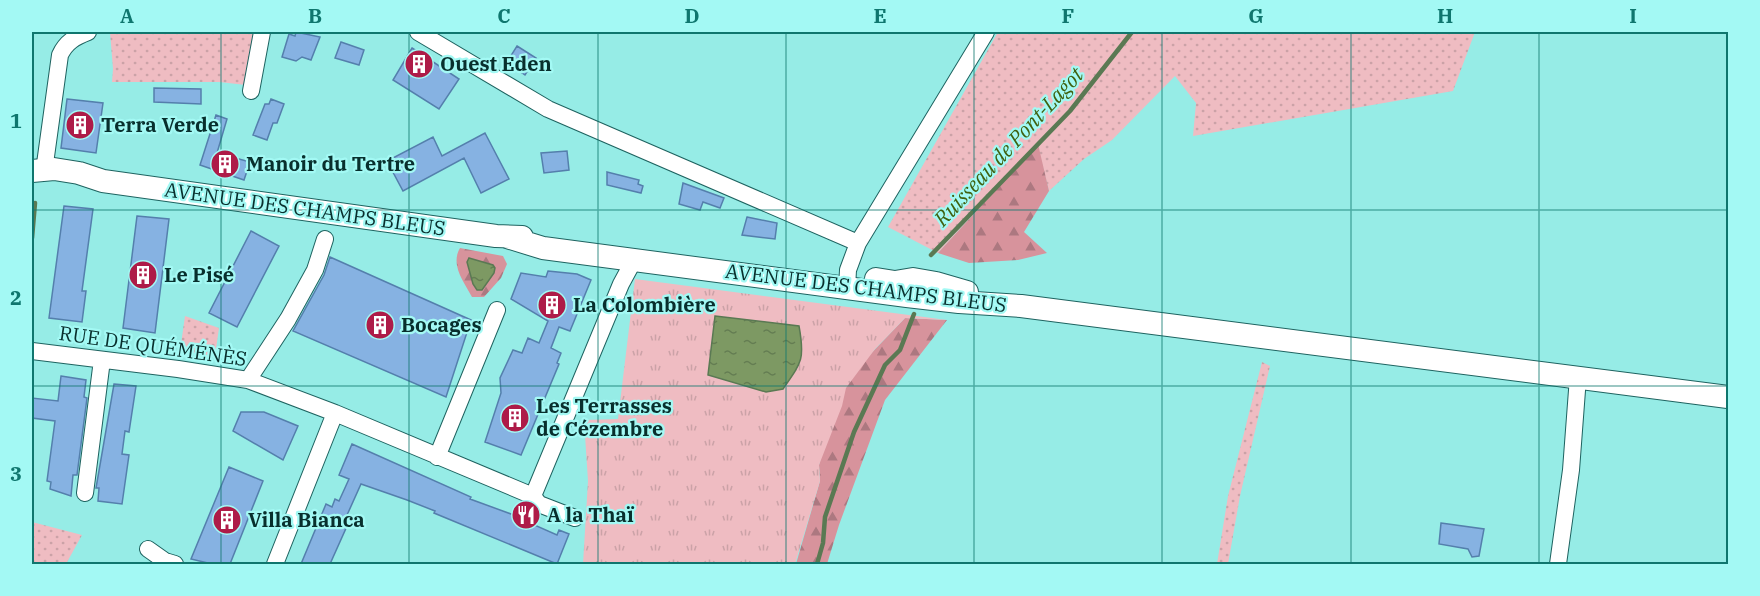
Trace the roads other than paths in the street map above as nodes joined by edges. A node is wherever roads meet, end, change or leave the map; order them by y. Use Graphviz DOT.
graph roads {
  1 [pos="88,32"];
  2 [pos="262,32"];
  3 [pos="418,32"];
  4 [pos="986,32"];
  5 [pos="251,91"];
  6 [pos="38,171"];
  7 [pos="507,237"];
  8 [pos="325,239"];
  9 [pos="858,243"];
  10 [pos="660,252"];
  11 [pos="634,260"];
  12 [pos="848,282"];
  13 [pos="497,310"];
  14 [pos="32,351"];
  15 [pos="102,360"];
  16 [pos="1578,377"];
  17 [pos="248,380"];
  18 [pos="1728,397"];
  19 [pos="335,413"];
  20 [pos="437,457"];
  21 [pos="85,493"];
  22 [pos="533,496"];
  23 [pos="575,518"];
  24 [pos="148,549"];
  25 [pos="175,564"];
  26 [pos="275,564"];
  27 [pos="1558,564"];
  1 -- 6 [label="street"];
  2 -- 5 [label="street"];
  3 -- 9 [label="street"];
  4 -- 9 [label="street"];
  6 -- 7 [label="main road, AVENUE DES CHAMPS BLEUS"];
  7 -- 10 [label="main road, AVENUE DES CHAMPS BLEUS"];
  7 -- 11 [label="main road, AVENUE DES CHAMPS BLEUS"];
  8 -- 17 [label="street"];
  9 -- 12 [label="street"];
  10 -- 11 [label="main road, AVENUE DES CHAMPS BLEUS"];
  10 -- 12 [label="main road, AVENUE DES CHAMPS BLEUS"];
  11 -- 12 [label="main road, AVENUE DES CHAMPS BLEUS"];
  11 -- 22 [label="street"];
  12 -- 16 [label="main road, AVENUE DES CHAMPS BLEUS"];
  13 -- 20 [label="street"];
  14 -- 15 [label="street, RUE DE QUÉMÉNÈS"];
  15 -- 17 [label="street, RUE DE QUÉMÉNÈS"];
  15 -- 21 [label="street"];
  16 -- 18 [label="main road, AVENUE DES CHAMPS BLEUS"];
  16 -- 27 [label="street"];
  17 -- 19 [label="street, RUE DE QUÉMÉNÈS"];
  19 -- 20 [label="street, RUE DE QUÉMÉNÈS"];
  19 -- 26 [label="street"];
  20 -- 22 [label="street, RUE DE QUÉMÉNÈS"];
  22 -- 23 [label="street, RUE DE QUÉMÉNÈS"];
  24 -- 25 [label="street"];
}
